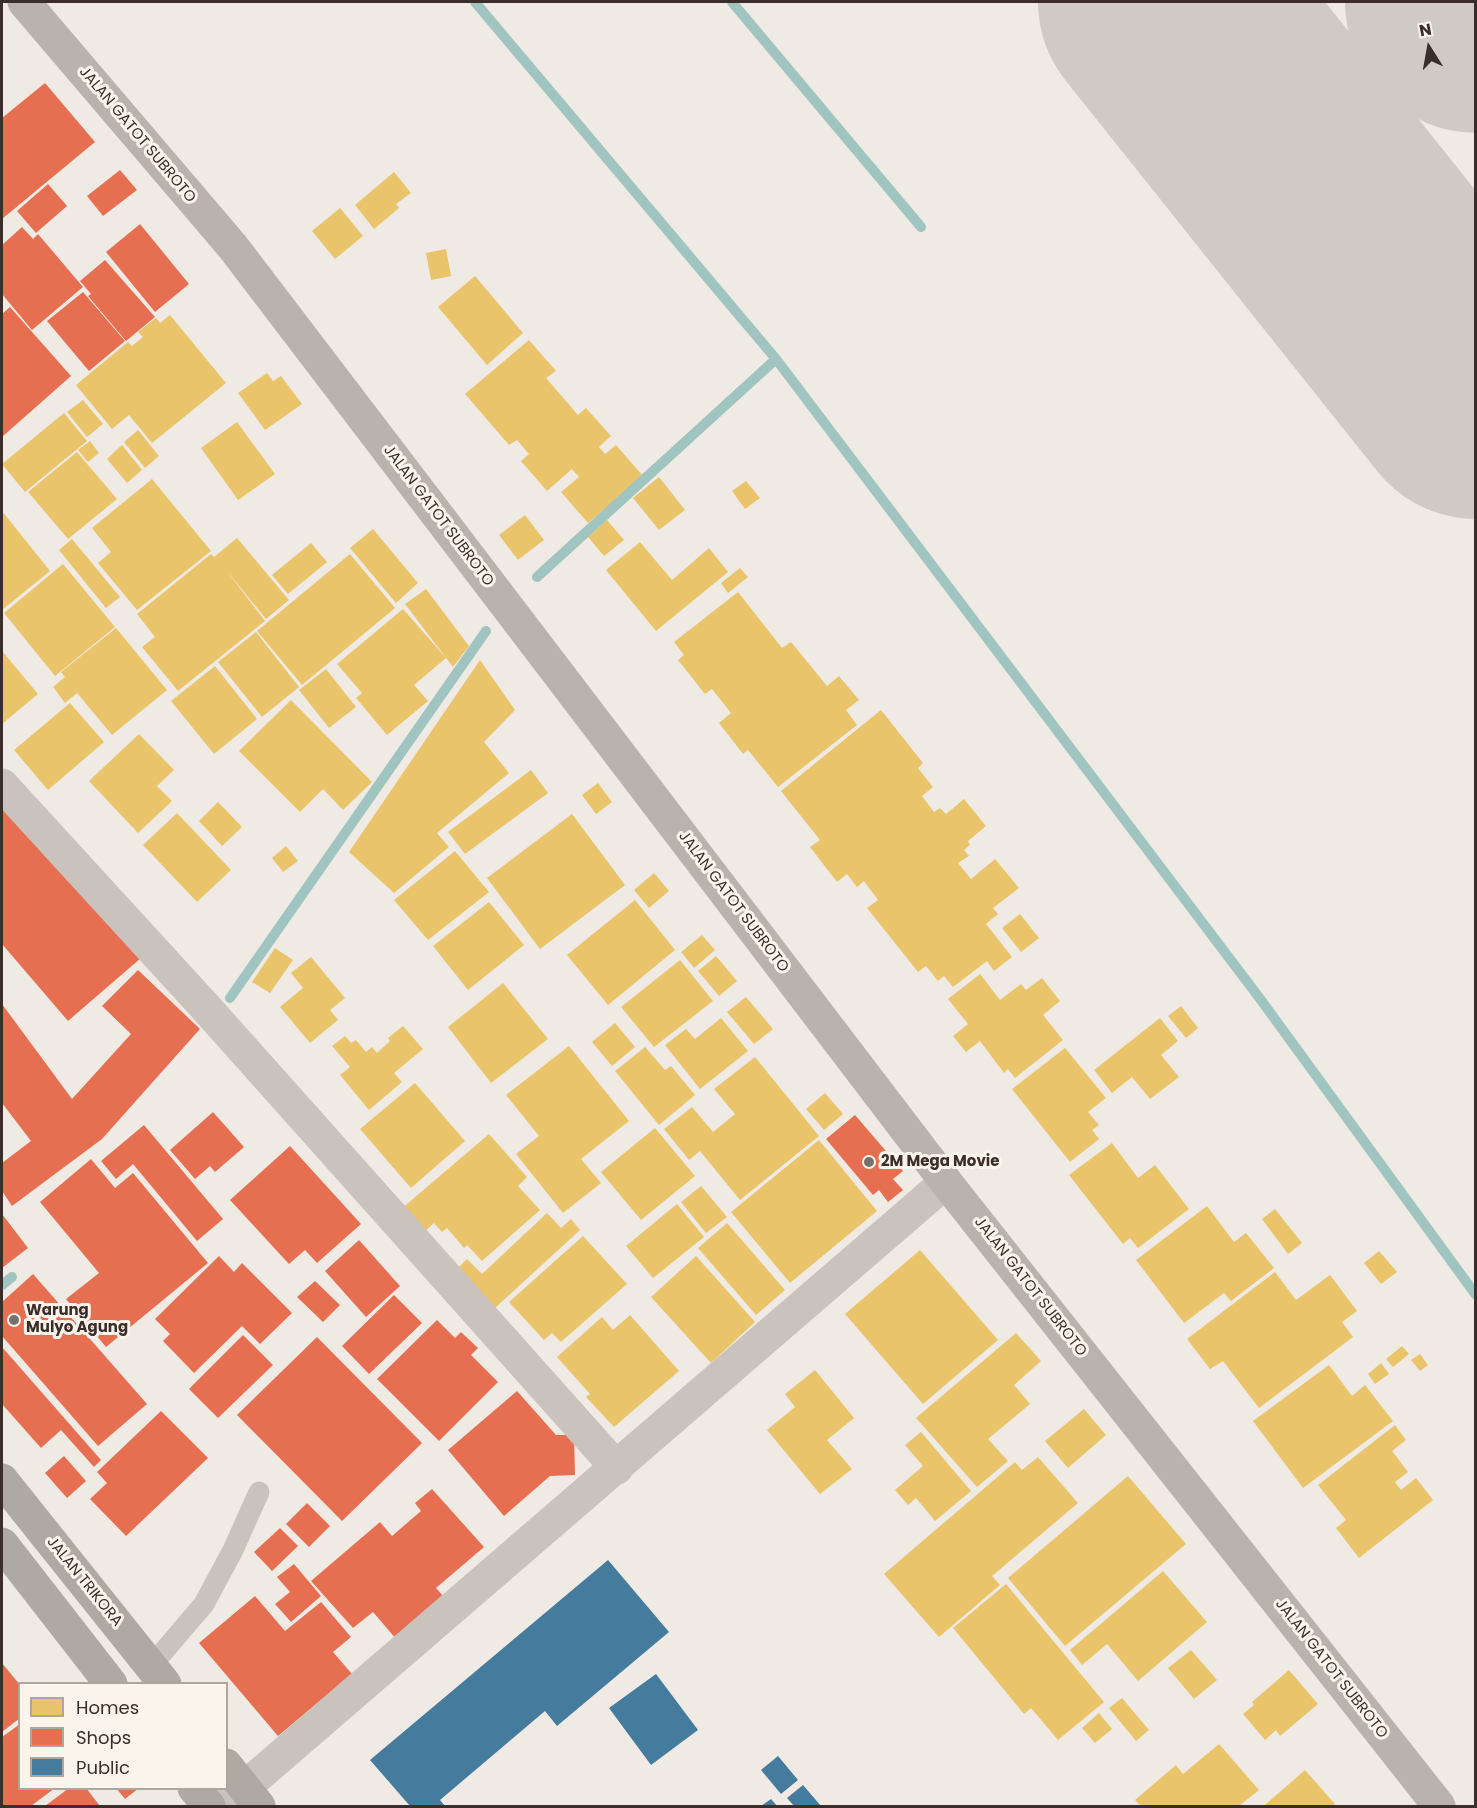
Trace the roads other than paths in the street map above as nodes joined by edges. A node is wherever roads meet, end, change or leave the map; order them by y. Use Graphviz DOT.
graph roads {
  1 [pos="6,2"];
  2 [pos="24,2"];
  3 [pos="2,6"];
  4 [pos="2,785"];
  5 [pos="946,1182"];
  6 [pos="617,1468"];
  7 [pos="2,1480"];
  8 [pos="260,1492"];
  9 [pos="2,1544"];
  10 [pos="159,1674"];
  11 [pos="110,1682"];
  12 [pos="196,1790"];
  13 [pos="238,1792"];
  14 [pos="209,1806"];
  15 [pos="1439,1806"];
  1 -- 3 [label="street"];
  2 -- 5 [label="street, JALAN GATOT SUBROTO"];
  4 -- 6 [label="street"];
  5 -- 6 [label="street"];
  5 -- 15 [label="street, JALAN GATOT SUBROTO"];
  6 -- 13 [label="street"];
  7 -- 10 [label="highway, JALAN TRIKORA"];
  8 -- 10 [label="lane"];
  9 -- 11 [label="highway"];
  12 -- 14 [label="highway"];
}
